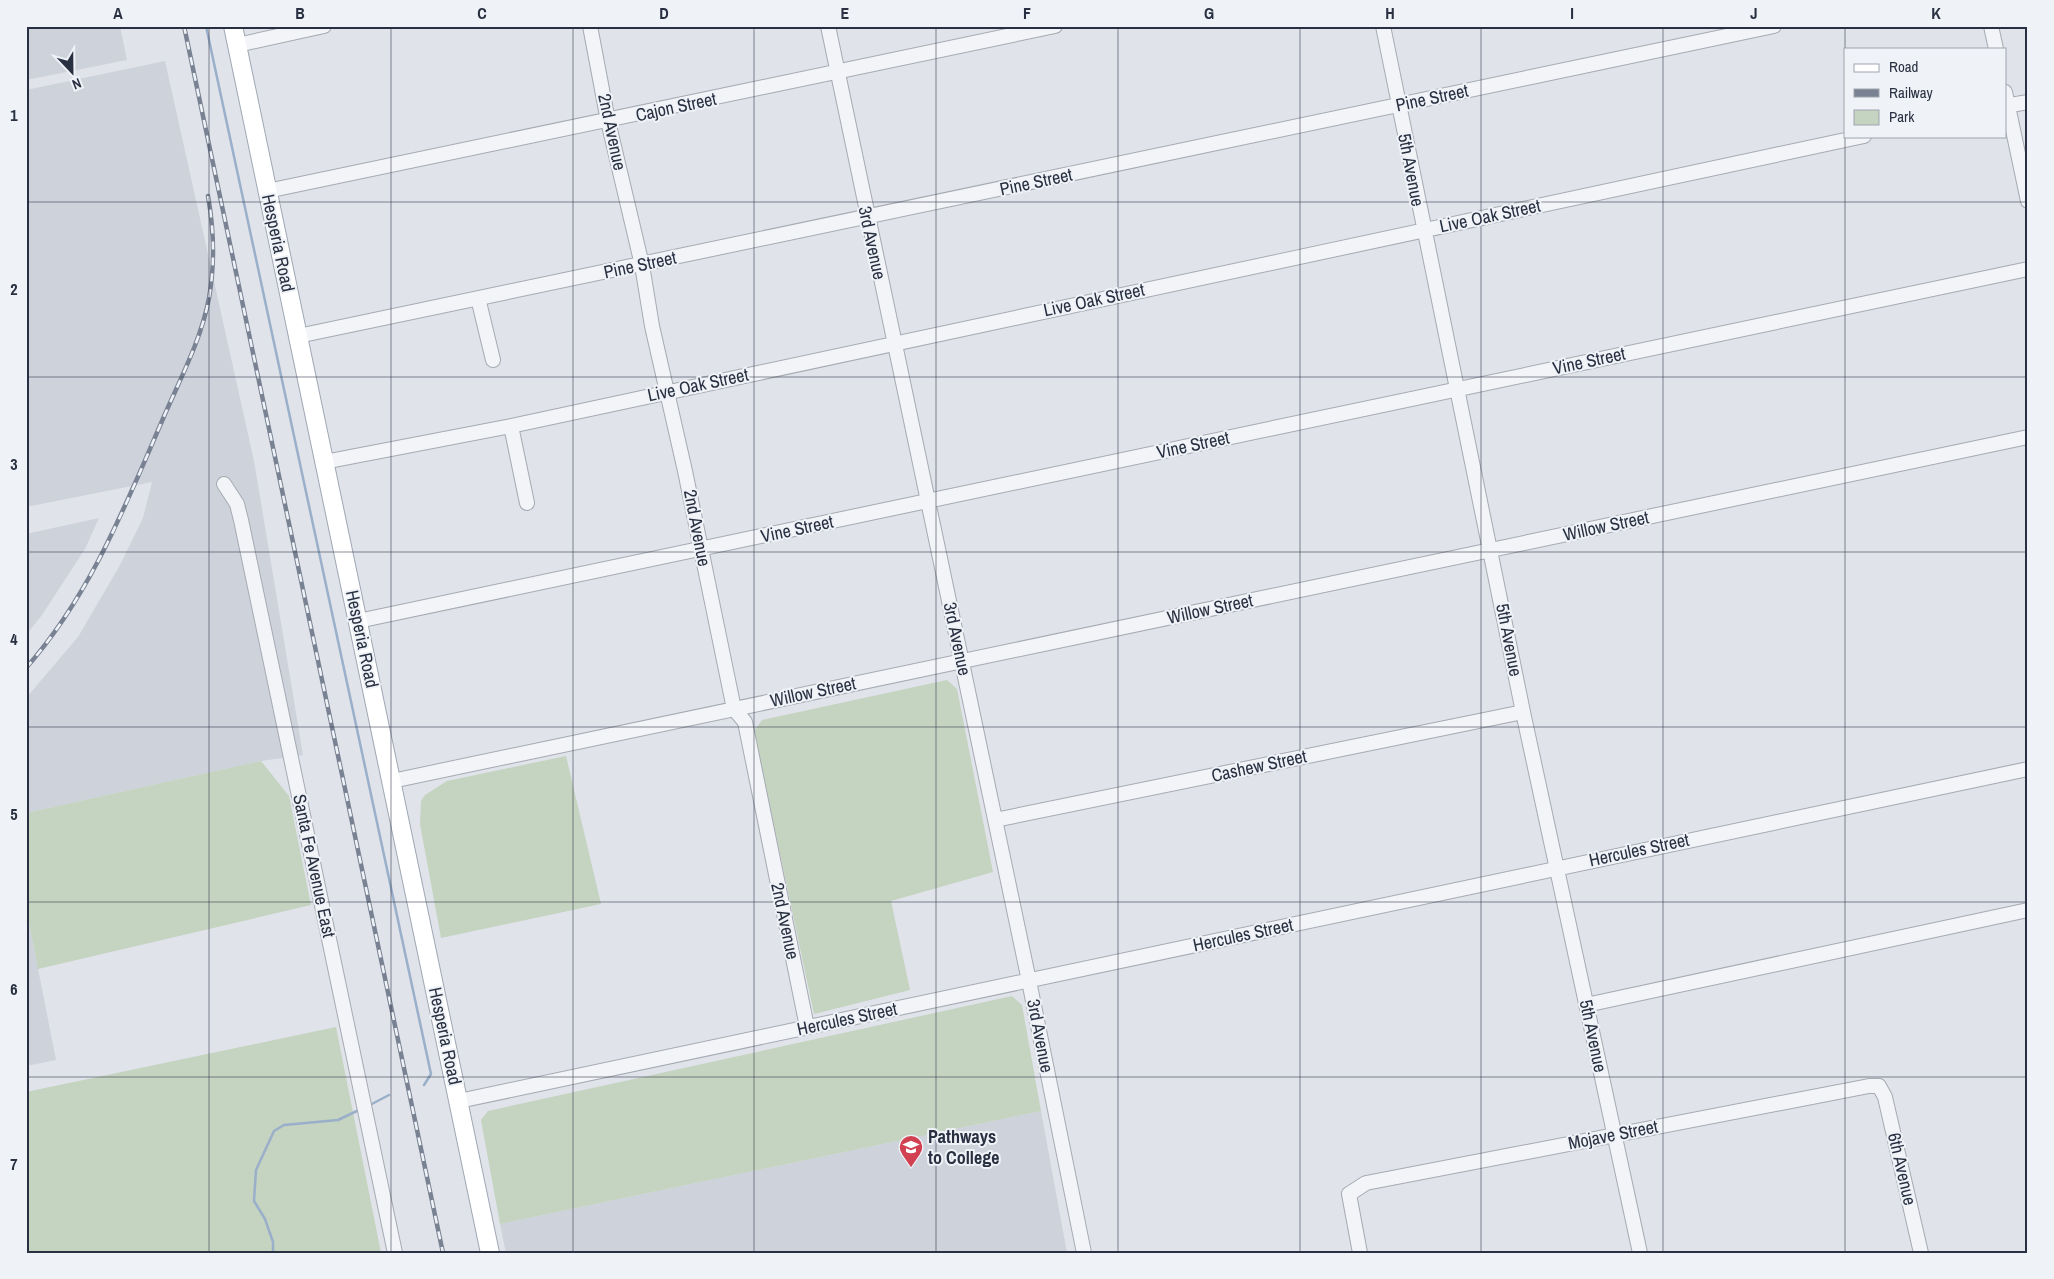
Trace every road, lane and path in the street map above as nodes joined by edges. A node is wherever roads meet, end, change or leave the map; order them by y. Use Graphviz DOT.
graph roads {
  1 [pos="233,26"];
  2 [pos="324,26"];
  3 [pos="590,26"];
  4 [pos="828,26"];
  5 [pos="1054,26"];
  6 [pos="1383,26"];
  7 [pos="1774,26"];
  8 [pos="1991,26"];
  9 [pos="237,45"];
  10 [pos="1996,48"];
  11 [pos="838,72"];
  12 [pos="2006,101"];
  13 [pos="2028,102"];
  14 [pos="1398,105"];
  15 [pos="608,121"];
  16 [pos="1855,138"];
  17 [pos="267,192"];
  18 [pos="2028,201"];
  19 [pos="867,218"];
  20 [pos="1423,231"];
  21 [pos="642,264"];
  22 [pos="2028,269"];
  23 [pos="478,298"];
  24 [pos="298,336"];
  25 [pos="894,342"];
  26 [pos="493,360"];
  27 [pos="1457,389"];
  28 [pos="667,392"];
  29 [pos="510,426"];
  30 [pos="2028,437"];
  31 [pos="324,462"];
  32 [pos="224,484"];
  33 [pos="928,501"];
  34 [pos="527,503"];
  35 [pos="701,549"];
  36 [pos="1491,550"];
  37 [pos="358,621"];
  38 [pos="961,661"];
  39 [pos="734,709"];
  40 [pos="1523,712"];
  41 [pos="2028,770"];
  42 [pos="392,781"];
  43 [pos="995,820"];
  44 [pos="1557,867"];
  45 [pos="2028,910"];
  46 [pos="1029,981"];
  47 [pos="1586,1005"];
  48 [pos="807,1028"];
  49 [pos="1879,1086"];
  50 [pos="459,1101"];
  51 [pos="1614,1134"];
  52 [pos="396,1253"];
  53 [pos="490,1253"];
  54 [pos="1084,1253"];
  55 [pos="1360,1253"];
  56 [pos="1640,1253"];
  57 [pos="1921,1253"];
  1 -- 9 [label="main road, Hesperia Road"];
  2 -- 9 [label="street"];
  3 -- 15 [label="street, 2nd Avenue"];
  4 -- 11 [label="street, 3rd Avenue"];
  5 -- 11 [label="street, Cajon Street"];
  6 -- 14 [label="street, 5th Avenue"];
  7 -- 14 [label="street, Pine Street"];
  8 -- 10 [label="street"];
  9 -- 17 [label="main road, Hesperia Road"];
  11 -- 15 [label="street, Cajon Street"];
  11 -- 19 [label="street, 3rd Avenue"];
  12 -- 13 [label="street"];
  12 -- 18 [label="street"];
  14 -- 19 [label="street, Pine Street"];
  14 -- 20 [label="street, 5th Avenue"];
  15 -- 17 [label="street, Cajon Street"];
  15 -- 21 [label="street, 2nd Avenue"];
  16 -- 20 [label="street, Live Oak Street"];
  17 -- 24 [label="main road, Hesperia Road"];
  19 -- 21 [label="street, Pine Street"];
  19 -- 25 [label="street, 3rd Avenue"];
  20 -- 25 [label="street, Live Oak Street"];
  20 -- 27 [label="street, 5th Avenue"];
  21 -- 23 [label="street, Pine Street"];
  21 -- 28 [label="street, 2nd Avenue"];
  22 -- 27 [label="street, Vine Street"];
  23 -- 24 [label="street, Pine Street"];
  23 -- 26 [label="street"];
  24 -- 31 [label="main road, Hesperia Road"];
  25 -- 28 [label="street, Live Oak Street"];
  25 -- 33 [label="street, 3rd Avenue"];
  27 -- 33 [label="street, Vine Street"];
  27 -- 36 [label="street, 5th Avenue"];
  28 -- 29 [label="street, Live Oak Street"];
  28 -- 35 [label="street, 2nd Avenue"];
  29 -- 31 [label="street, Live Oak Street"];
  29 -- 34 [label="street"];
  30 -- 36 [label="street, Willow Street"];
  31 -- 37 [label="main road, Hesperia Road"];
  32 -- 52 [label="street, Santa Fe Avenue East"];
  33 -- 35 [label="street, Vine Street"];
  33 -- 38 [label="street, 3rd Avenue"];
  35 -- 37 [label="street, Vine Street"];
  35 -- 39 [label="street, 2nd Avenue"];
  36 -- 38 [label="street, Willow Street"];
  36 -- 40 [label="street, 5th Avenue"];
  37 -- 42 [label="main road, Hesperia Road"];
  38 -- 39 [label="street, Willow Street"];
  38 -- 43 [label="street, 3rd Avenue"];
  39 -- 42 [label="street, Willow Street"];
  39 -- 48 [label="street, 2nd Avenue"];
  40 -- 43 [label="street, Cashew Street"];
  40 -- 44 [label="street, 5th Avenue"];
  41 -- 44 [label="street, Hercules Street"];
  42 -- 50 [label="main road, Hesperia Road"];
  43 -- 46 [label="street, 3rd Avenue"];
  44 -- 46 [label="street, Hercules Street"];
  44 -- 47 [label="street, 5th Avenue"];
  45 -- 47 [label="street"];
  46 -- 48 [label="street, Hercules Street"];
  46 -- 54 [label="street, 3rd Avenue"];
  47 -- 51 [label="street, 5th Avenue"];
  48 -- 50 [label="street, Hercules Street"];
  49 -- 51 [label="street, Mojave Street"];
  49 -- 57 [label="street, 6th Avenue"];
  50 -- 53 [label="main road, Hesperia Road"];
  51 -- 55 [label="street, Mojave Street"];
  51 -- 56 [label="street, 5th Avenue"];
}
